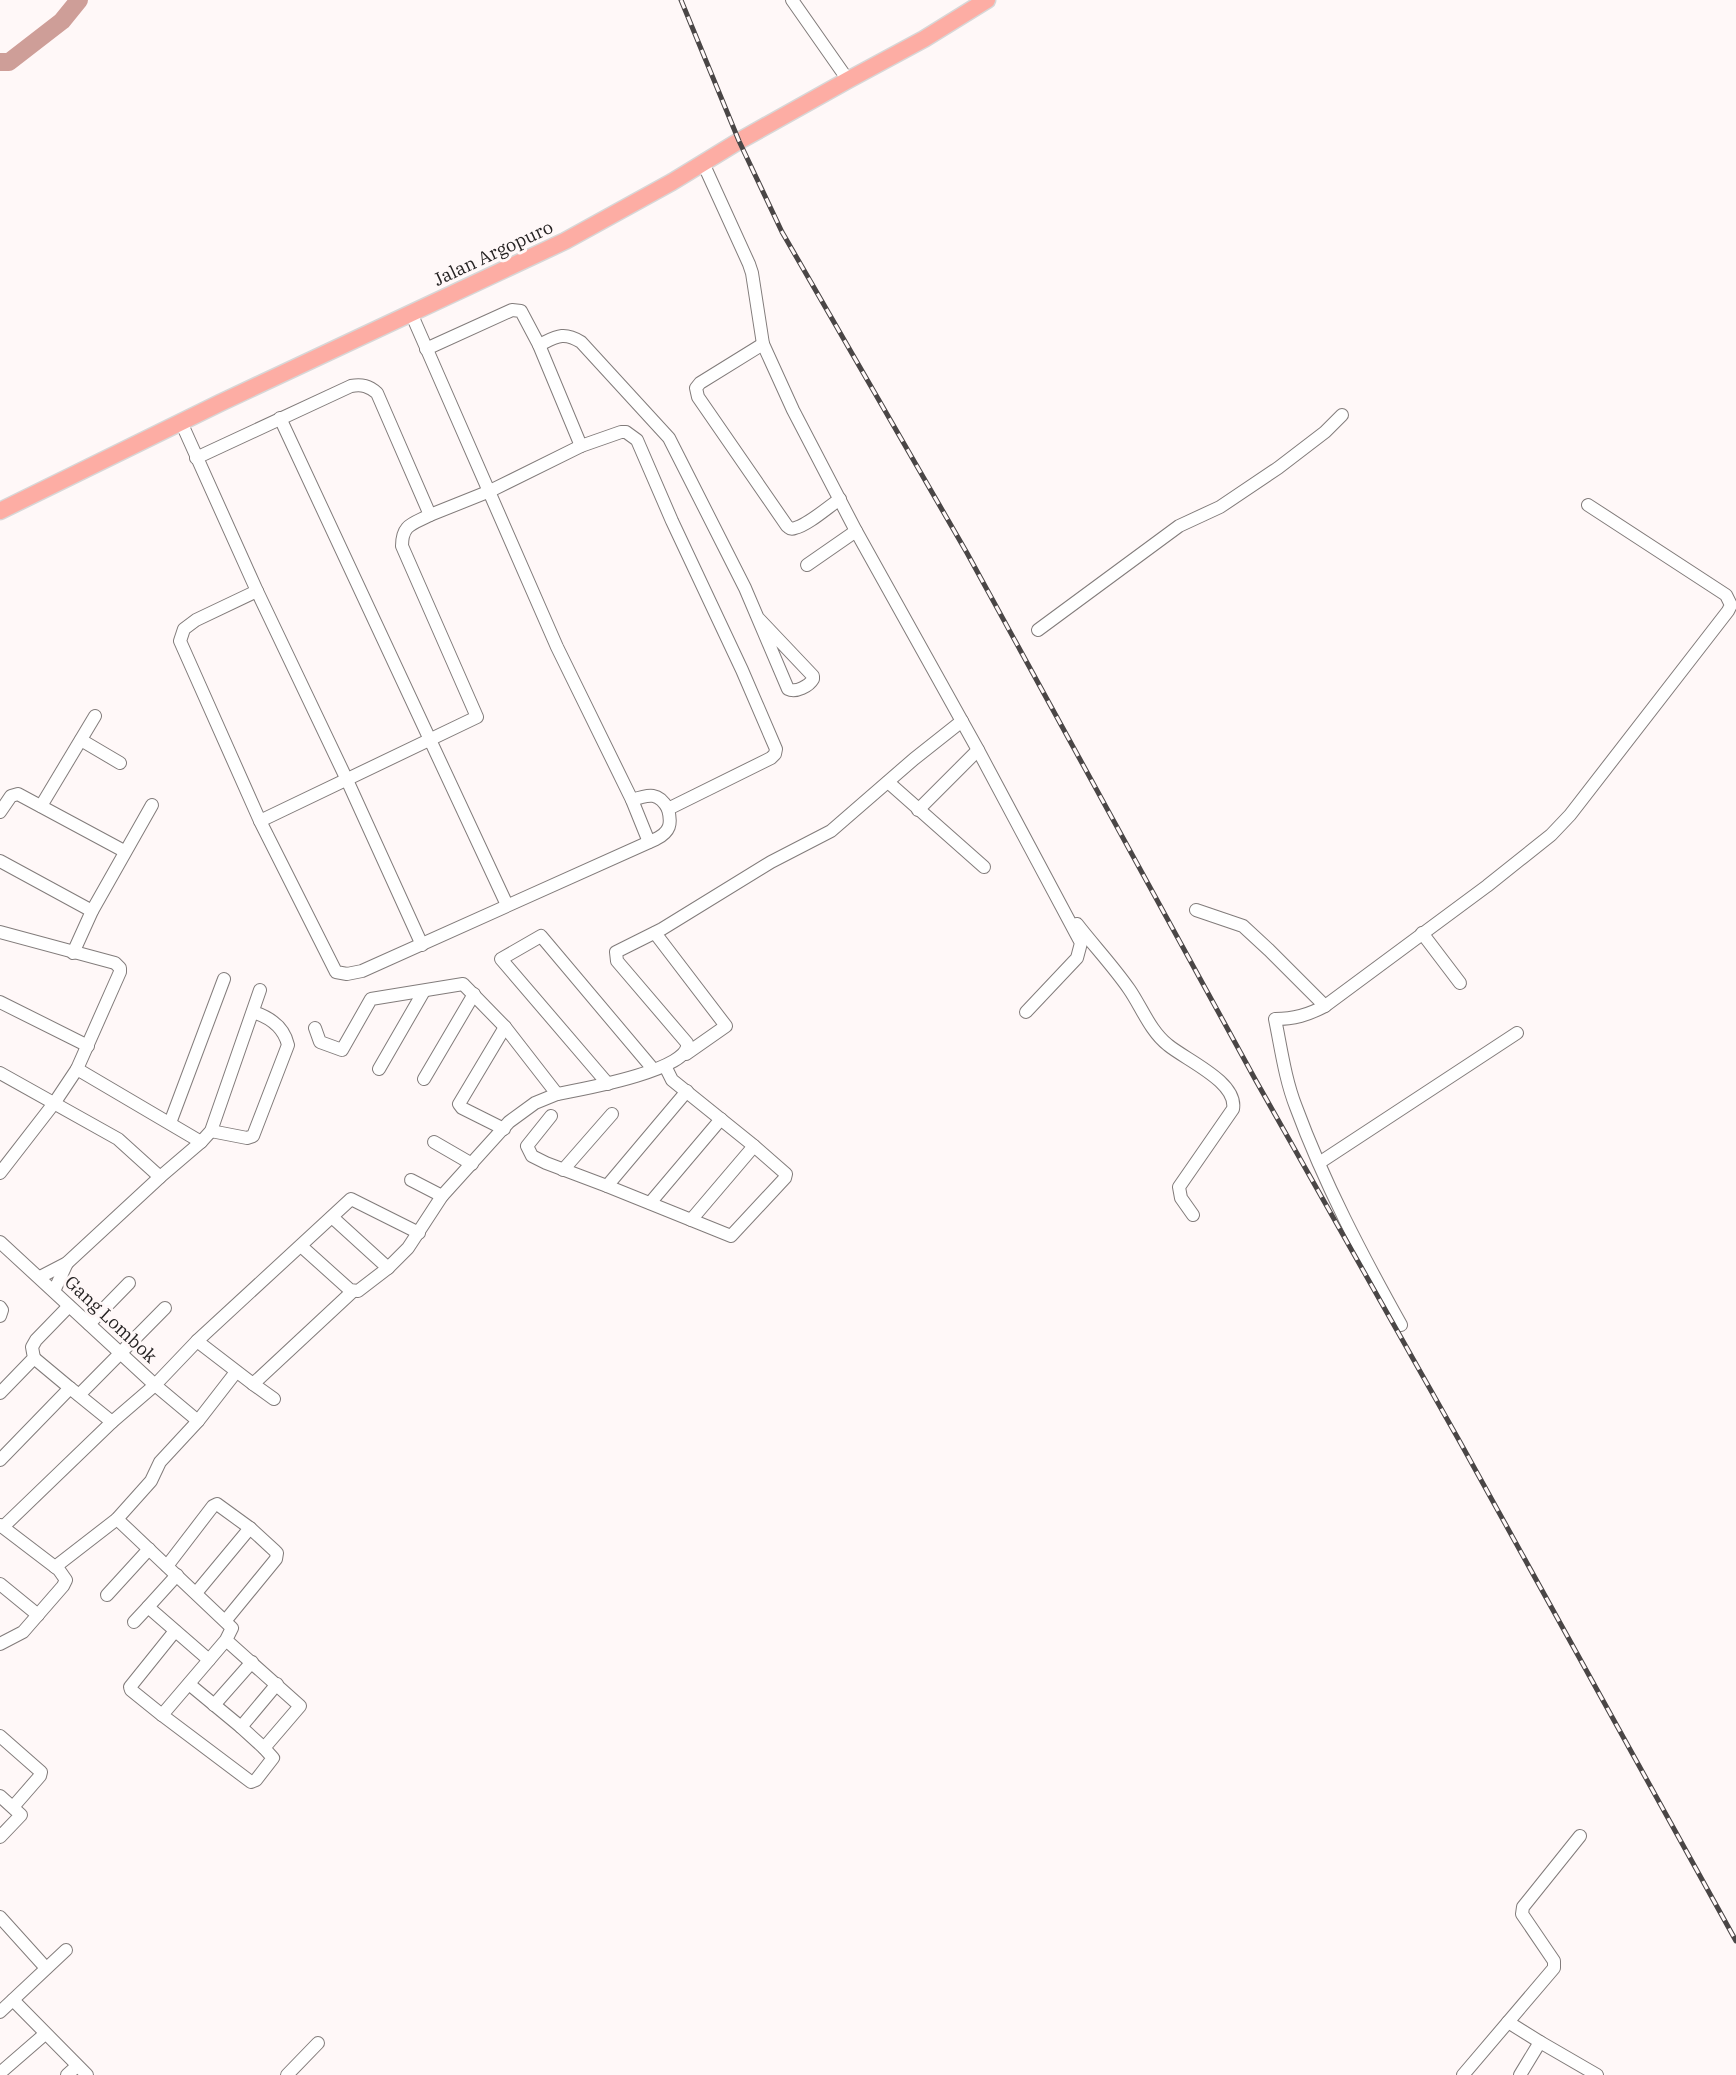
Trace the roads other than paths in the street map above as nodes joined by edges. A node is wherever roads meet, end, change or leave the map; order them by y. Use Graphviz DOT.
graph roads {
  1 [pos="792,0"];
  2 [pos="987,0"];
  3 [pos="848,80"];
  4 [pos="703,163"];
  5 [pos="411,314"];
  6 [pos="763,344"];
  7 [pos="538,345"];
  8 [pos="426,349"];
  9 [pos="1342,415"];
  10 [pos="280,418"];
  11 [pos="181,422"];
  12 [pos="582,446"];
  13 [pos="196,458"];
  14 [pos="490,491"];
  15 [pos="840,499"];
  16 [pos="1588,505"];
  17 [pos="0,511"];
  18 [pos="430,515"];
  19 [pos="856,531"];
  20 [pos="807,565"];
  21 [pos="257,591"];
  22 [pos="758,618"];
  23 [pos="1038,630"];
  24 [pos="95,716"];
  25 [pos="962,721"];
  26 [pos="81,740"];
  27 [pos="429,742"];
  28 [pos="978,750"];
  29 [pos="120,763"];
  30 [pos="347,780"];
  31 [pos="888,782"];
  32 [pos="632,800"];
  33 [pos="152,805"];
  34 [pos="41,806"];
  35 [pos="668,809"];
  36 [pos="918,810"];
  37 [pos="0,812"];
  38 [pos="260,821"];
  39 [pos="649,842"];
  40 [pos="124,851"];
  41 [pos="0,861"];
  42 [pos="984,867"];
  43 [pos="507,905"];
  44 [pos="1061,905"];
  45 [pos="1196,910"];
  46 [pos="92,911"];
  47 [pos="0,932"];
  48 [pos="655,933"];
  49 [pos="1422,933"];
  50 [pos="422,945"];
  51 [pos="73,953"];
  52 [pos="224,979"];
  53 [pos="1460,983"];
  54 [pos="260,990"];
  55 [pos="424,991"];
  56 [pos="474,994"];
  57 [pos="0,1002"];
  58 [pos="1326,1006"];
  59 [pos="253,1012"];
  60 [pos="1026,1012"];
  61 [pos="506,1027"];
  62 [pos="315,1028"];
  63 [pos="1517,1033"];
  64 [pos="88,1046"];
  65 [pos="686,1054"];
  66 [pos="659,1068"];
  67 [pos="77,1069"];
  68 [pos="379,1070"];
  69 [pos="0,1073"];
  70 [pos="424,1079"];
  71 [pos="608,1084"];
  72 [pos="687,1091"];
  73 [pos="557,1094"];
  74 [pos="55,1102"];
  75 [pos="612,1114"];
  76 [pos="551,1116"];
  77 [pos="721,1119"];
  78 [pos="170,1124"];
  79 [pos="504,1129"];
  80 [pos="211,1131"];
  81 [pos="201,1142"];
  82 [pos="434,1142"];
  83 [pos="754,1146"];
  84 [pos="1319,1163"];
  85 [pos="472,1164"];
  86 [pos="563,1170"];
  87 [pos="0,1173"];
  88 [pos="160,1177"];
  89 [pos="411,1180"];
  90 [pos="607,1186"];
  91 [pos="442,1197"];
  92 [pos="650,1203"];
  93 [pos="1193,1215"];
  94 [pos="332,1217"];
  95 [pos="691,1220"];
  96 [pos="419,1233"];
  97 [pos="0,1242"];
  98 [pos="301,1246"];
  99 [pos="67,1263"];
  100 [pos="388,1268"];
  101 [pos="39,1277"];
  102 [pos="129,1283"];
  103 [pos="54,1291"];
  104 [pos="353,1291"];
  105 [pos="69,1306"];
  106 [pos="0,1307"];
  107 [pos="165,1308"];
  108 [pos="0,1316"];
  109 [pos="89,1324"];
  110 [pos="1401,1325"];
  111 [pos="197,1341"];
  112 [pos="121,1353"];
  113 [pos="34,1358"];
  114 [pos="236,1372"];
  115 [pos="253,1384"];
  116 [pos="155,1385"];
  117 [pos="75,1391"];
  118 [pos="0,1393"];
  119 [pos="274,1399"];
  120 [pos="198,1421"];
  121 [pos="112,1422"];
  122 [pos="0,1460"];
  123 [pos="117,1519"];
  124 [pos="1,1526"];
  125 [pos="250,1528"];
  126 [pos="143,1544"];
  127 [pos="167,1566"];
  128 [pos="55,1567"];
  129 [pos="177,1575"];
  130 [pos="0,1584"];
  131 [pos="196,1593"];
  132 [pos="107,1595"];
  133 [pos="148,1607"];
  134 [pos="38,1615"];
  135 [pos="226,1620"];
  136 [pos="134,1622"];
  137 [pos="175,1631"];
  138 [pos="226,1640"];
  139 [pos="1,1643"];
  140 [pos="209,1660"];
  141 [pos="252,1662"];
  142 [pos="189,1684"];
  143 [pos="277,1684"];
  144 [pos="214,1705"];
  145 [pos="162,1715"];
  146 [pos="241,1727"];
  147 [pos="0,1736"];
  148 [pos="264,1748"];
  149 [pos="0,1796"];
  150 [pos="13,1807"];
  151 [pos="1580,1836"];
  152 [pos="0,1837"];
  153 [pos="0,1917"];
  154 [pos="66,1950"];
  155 [pos="46,1968"];
  156 [pos="13,2000"];
  157 [pos="0,2012"];
  158 [pos="1508,2022"];
  159 [pos="45,2034"];
  160 [pos="1540,2042"];
  161 [pos="318,2043"];
  162 [pos="82,2070"];
  163 [pos="0,2073"];
  164 [pos="67,2075"];
  165 [pos="287,2075"];
  166 [pos="1463,2075"];
  167 [pos="1520,2075"];
  168 [pos="1597,2075"];
  1 -- 3 [label="street"];
  2 -- 3 [label="highway, Jalan Argopuro"];
  3 -- 4 [label="highway, Jalan Argopuro"];
  4 -- 5 [label="highway, Jalan Argopuro"];
  4 -- 6 [label="street"];
  5 -- 8 [label="street"];
  5 -- 11 [label="highway, Jalan Argopuro"];
  6 -- 15 [label="street"];
  6 -- 15 [label="street"];
  7 -- 8 [label="street"];
  7 -- 12 [label="street"];
  7 -- 22 [label="street"];
  8 -- 14 [label="street"];
  9 -- 23 [label="street"];
  10 -- 13 [label="street"];
  10 -- 18 [label="street"];
  10 -- 27 [label="street"];
  11 -- 13 [label="street"];
  11 -- 17 [label="highway, Jalan Argopuro"];
  12 -- 14 [label="street"];
  12 -- 35 [label="street"];
  13 -- 21 [label="street"];
  14 -- 18 [label="street"];
  14 -- 32 [label="street"];
  15 -- 19 [label="street"];
  16 -- 49 [label="street"];
  18 -- 27 [label="street"];
  19 -- 20 [label="street"];
  19 -- 25 [label="street"];
  21 -- 30 [label="street"];
  21 -- 38 [label="street"];
  22 -- 22 [label="street"];
  24 -- 26 [label="street"];
  25 -- 28 [label="street"];
  25 -- 31 [label="street"];
  26 -- 29 [label="street"];
  26 -- 34 [label="street"];
  27 -- 30 [label="street"];
  27 -- 43 [label="street"];
  28 -- 36 [label="street"];
  28 -- 44 [label="street"];
  30 -- 38 [label="street"];
  30 -- 50 [label="street"];
  31 -- 36 [label="street"];
  31 -- 48 [label="street"];
  32 -- 35 [label="street"];
  32 -- 39 [label="street"];
  33 -- 40 [label="street"];
  34 -- 37 [label="street"];
  34 -- 40 [label="street"];
  35 -- 39 [label="street"];
  36 -- 42 [label="street"];
  38 -- 50 [label="street"];
  39 -- 43 [label="street"];
  40 -- 46 [label="street"];
  41 -- 46 [label="street"];
  43 -- 50 [label="street"];
  44 -- 60 [label="street"];
  44 -- 93 [label="street"];
  45 -- 58 [label="street"];
  46 -- 51 [label="street"];
  47 -- 51 [label="street"];
  48 -- 65 [label="street"];
  48 -- 65 [label="street"];
  49 -- 53 [label="street"];
  49 -- 58 [label="street"];
  51 -- 64 [label="street"];
  52 -- 78 [label="street"];
  54 -- 59 [label="street"];
  55 -- 56 [label="street"];
  55 -- 62 [label="street"];
  55 -- 68 [label="street"];
  56 -- 61 [label="street"];
  56 -- 70 [label="street"];
  57 -- 64 [label="street"];
  58 -- 84 [label="street"];
  59 -- 80 [label="street"];
  59 -- 80 [label="street"];
  61 -- 73 [label="street"];
  61 -- 79 [label="street"];
  63 -- 84 [label="street"];
  64 -- 67 [label="street"];
  65 -- 66 [label="street"];
  66 -- 71 [label="street"];
  66 -- 71 [label="street"];
  66 -- 72 [label="street"];
  67 -- 74 [label="street"];
  67 -- 78 [label="street"];
  69 -- 74 [label="street"];
  71 -- 73 [label="street"];
  72 -- 77 [label="street"];
  72 -- 90 [label="street"];
  73 -- 79 [label="street"];
  74 -- 87 [label="street"];
  74 -- 88 [label="street"];
  75 -- 86 [label="street"];
  76 -- 86 [label="street"];
  77 -- 83 [label="street"];
  77 -- 92 [label="street"];
  78 -- 81 [label="street"];
  79 -- 85 [label="street"];
  80 -- 81 [label="street"];
  81 -- 88 [label="street"];
  82 -- 85 [label="street"];
  83 -- 95 [label="street"];
  83 -- 95 [label="street"];
  84 -- 110 [label="street"];
  85 -- 91 [label="street"];
  86 -- 90 [label="street"];
  88 -- 99 [label="street"];
  89 -- 91 [label="street"];
  90 -- 92 [label="street"];
  91 -- 96 [label="street"];
  92 -- 95 [label="street"];
  94 -- 96 [label="street"];
  94 -- 98 [label="street"];
  94 -- 100 [label="street"];
  96 -- 100 [label="street"];
  97 -- 101 [label="street, Gang Lombok"];
  98 -- 104 [label="street"];
  98 -- 111 [label="street"];
  99 -- 101 [label="street"];
  99 -- 103 [label="street"];
  100 -- 104 [label="street"];
  101 -- 103 [label="street, Gang Lombok"];
  102 -- 109 [label="street"];
  103 -- 105 [label="street, Gang Lombok"];
  104 -- 115 [label="street"];
  105 -- 109 [label="street, Gang Lombok"];
  105 -- 113 [label="street"];
  106 -- 108 [label="street"];
  107 -- 112 [label="street"];
  109 -- 112 [label="street, Gang Lombok"];
  111 -- 114 [label="street"];
  111 -- 116 [label="street"];
  112 -- 116 [label="street, Gang Lombok"];
  112 -- 117 [label="street"];
  113 -- 117 [label="street"];
  113 -- 118 [label="street"];
  114 -- 115 [label="street"];
  114 -- 120 [label="street"];
  115 -- 119 [label="street"];
  116 -- 120 [label="street, Gang Lombok"];
  116 -- 121 [label="street"];
  117 -- 121 [label="street"];
  117 -- 122 [label="street"];
  120 -- 123 [label="street"];
  121 -- 124 [label="street"];
  123 -- 126 [label="street"];
  123 -- 128 [label="street"];
  124 -- 128 [label="street"];
  125 -- 127 [label="street"];
  125 -- 131 [label="street"];
  125 -- 135 [label="street"];
  126 -- 127 [label="street"];
  126 -- 132 [label="street"];
  127 -- 129 [label="street"];
  128 -- 134 [label="street"];
  129 -- 131 [label="street"];
  129 -- 133 [label="street"];
  130 -- 134 [label="street"];
  131 -- 135 [label="street"];
  133 -- 136 [label="street"];
  133 -- 137 [label="street"];
  134 -- 139 [label="street"];
  135 -- 138 [label="street"];
  137 -- 140 [label="street"];
  137 -- 145 [label="street"];
  138 -- 140 [label="street"];
  138 -- 141 [label="street"];
  140 -- 142 [label="street"];
  141 -- 143 [label="street"];
  141 -- 144 [label="street"];
  142 -- 144 [label="street"];
  142 -- 145 [label="street"];
  143 -- 146 [label="street"];
  143 -- 148 [label="street"];
  144 -- 146 [label="street"];
  145 -- 148 [label="street"];
  146 -- 148 [label="street"];
  147 -- 150 [label="street"];
  149 -- 150 [label="street"];
  150 -- 152 [label="street"];
  151 -- 158 [label="street"];
  153 -- 155 [label="street"];
  154 -- 155 [label="street"];
  155 -- 156 [label="street"];
  156 -- 157 [label="street"];
  156 -- 159 [label="street"];
  158 -- 160 [label="street"];
  158 -- 166 [label="street"];
  159 -- 162 [label="street"];
  159 -- 163 [label="street"];
  160 -- 167 [label="street"];
  160 -- 168 [label="street"];
  161 -- 165 [label="street"];
  162 -- 164 [label="street"];
}
